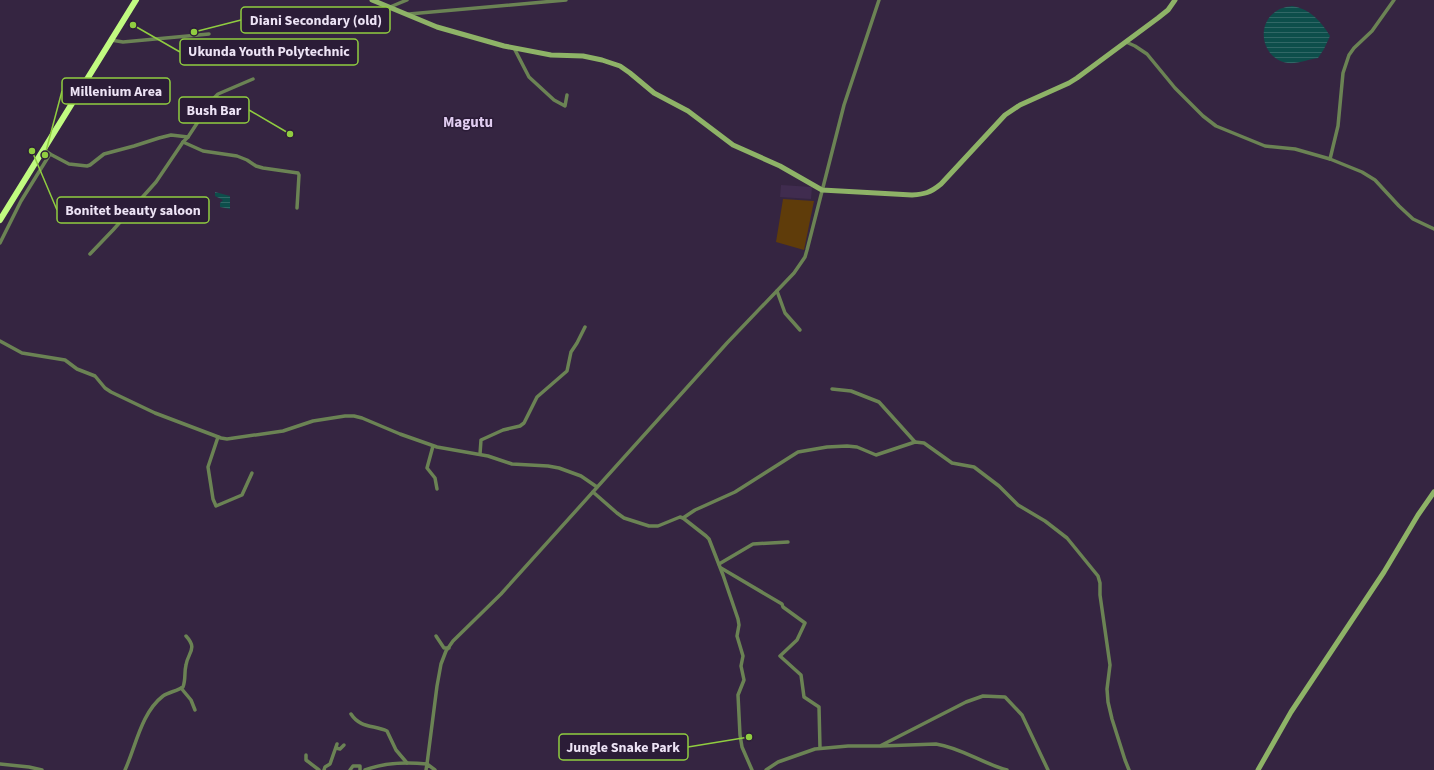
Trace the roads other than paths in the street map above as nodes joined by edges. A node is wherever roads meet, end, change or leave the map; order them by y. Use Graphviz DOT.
graph roads {
  1 [pos="136,0"];
  2 [pos="372,0"];
  3 [pos="407,0"];
  4 [pos="504,0"];
  5 [pos="566,0"];
  6 [pos="879,0"];
  7 [pos="1175,0"];
  8 [pos="1394,0"];
  9 [pos="501,6"];
  10 [pos="390,7"];
  11 [pos="408,14"];
  12 [pos="209,34"];
  13 [pos="111,40"];
  14 [pos="1126,42"];
  15 [pos="514,48"];
  16 [pos="253,79"];
  17 [pos="567,95"];
  18 [pos="188,137"];
  19 [pos="183,142"];
  20 [pos="43,149"];
  21 [pos="50,154"];
  22 [pos="1330,159"];
  23 [pos="822,190"];
  24 [pos="296,208"];
  25 [pos="0,220"];
  26 [pos="1434,229"];
  27 [pos="0,243"];
  28 [pos="90,254"];
  29 [pos="777,291"];
  30 [pos="585,327"];
  31 [pos="800,330"];
  32 [pos="0,341"];
  33 [pos="832,389"];
  34 [pos="218,437"];
  35 [pos="915,442"];
  36 [pos="434,446"];
  37 [pos="480,454"];
  38 [pos="252,473"];
  39 [pos="597,487"];
  40 [pos="437,489"];
  41 [pos="593,492"];
  42 [pos="1434,492"];
  43 [pos="683,518"];
  44 [pos="788,542"];
  45 [pos="719,566"];
  46 [pos="186,636"];
  47 [pos="436,636"];
  48 [pos="449,648"];
  49 [pos="181,688"];
  50 [pos="195,710"];
  51 [pos="351,714"];
  52 [pos="344,745"];
  53 [pos="880,746"];
  54 [pos="820,748"];
  55 [pos="306,755"];
  56 [pos="407,763"];
  57 [pos="0,764"];
  58 [pos="427,764"];
  59 [pos="42,770"];
  60 [pos="125,770"];
  61 [pos="319,770"];
  62 [pos="324,770"];
  63 [pos="350,770"];
  64 [pos="360,770"];
  65 [pos="365,770"];
  66 [pos="426,770"];
  67 [pos="436,770"];
  68 [pos="752,770"];
  69 [pos="766,770"];
  70 [pos="1007,770"];
  71 [pos="1048,770"];
  72 [pos="1130,770"];
  73 [pos="1258,770"];
  1 -- 13 [label="highway"];
  2 -- 10 [label="street"];
  3 -- 10 [label="street"];
  4 -- 9 [label="street"];
  5 -- 9 [label="street"];
  6 -- 23 [label="street"];
  7 -- 14 [label="street"];
  8 -- 22 [label="street"];
  9 -- 11 [label="street"];
  10 -- 11 [label="street"];
  11 -- 15 [label="street"];
  12 -- 13 [label="street"];
  13 -- 20 [label="highway"];
  14 -- 22 [label="street"];
  14 -- 23 [label="street"];
  15 -- 17 [label="street"];
  15 -- 23 [label="street"];
  16 -- 18 [label="street"];
  18 -- 19 [label="street"];
  18 -- 21 [label="street"];
  19 -- 24 [label="street"];
  19 -- 28 [label="street"];
  20 -- 21 [label="street"];
  20 -- 25 [label="highway"];
  21 -- 27 [label="street"];
  22 -- 26 [label="street"];
  23 -- 29 [label="street"];
  29 -- 31 [label="street"];
  29 -- 39 [label="street"];
  30 -- 37 [label="street"];
  32 -- 34 [label="street"];
  33 -- 35 [label="street"];
  34 -- 36 [label="street"];
  34 -- 38 [label="street"];
  35 -- 43 [label="street"];
  35 -- 72 [label="street"];
  36 -- 37 [label="street"];
  36 -- 40 [label="street"];
  37 -- 39 [label="street"];
  39 -- 41 [label="street"];
  41 -- 43 [label="street"];
  41 -- 48 [label="street"];
  42 -- 73 [label="street"];
  43 -- 45 [label="street"];
  44 -- 45 [label="street"];
  45 -- 54 [label="street"];
  45 -- 68 [label="street"];
  46 -- 49 [label="street"];
  47 -- 48 [label="street"];
  48 -- 58 [label="street"];
  49 -- 50 [label="street"];
  49 -- 60 [label="street"];
  51 -- 56 [label="street"];
  52 -- 62 [label="street"];
  53 -- 54 [label="street"];
  53 -- 70 [label="street"];
  53 -- 71 [label="street"];
  54 -- 69 [label="street"];
  55 -- 61 [label="street"];
  56 -- 58 [label="street"];
  56 -- 65 [label="street"];
  57 -- 59 [label="street"];
  58 -- 66 [label="street"];
  58 -- 67 [label="street"];
  63 -- 64 [label="street"];
}
